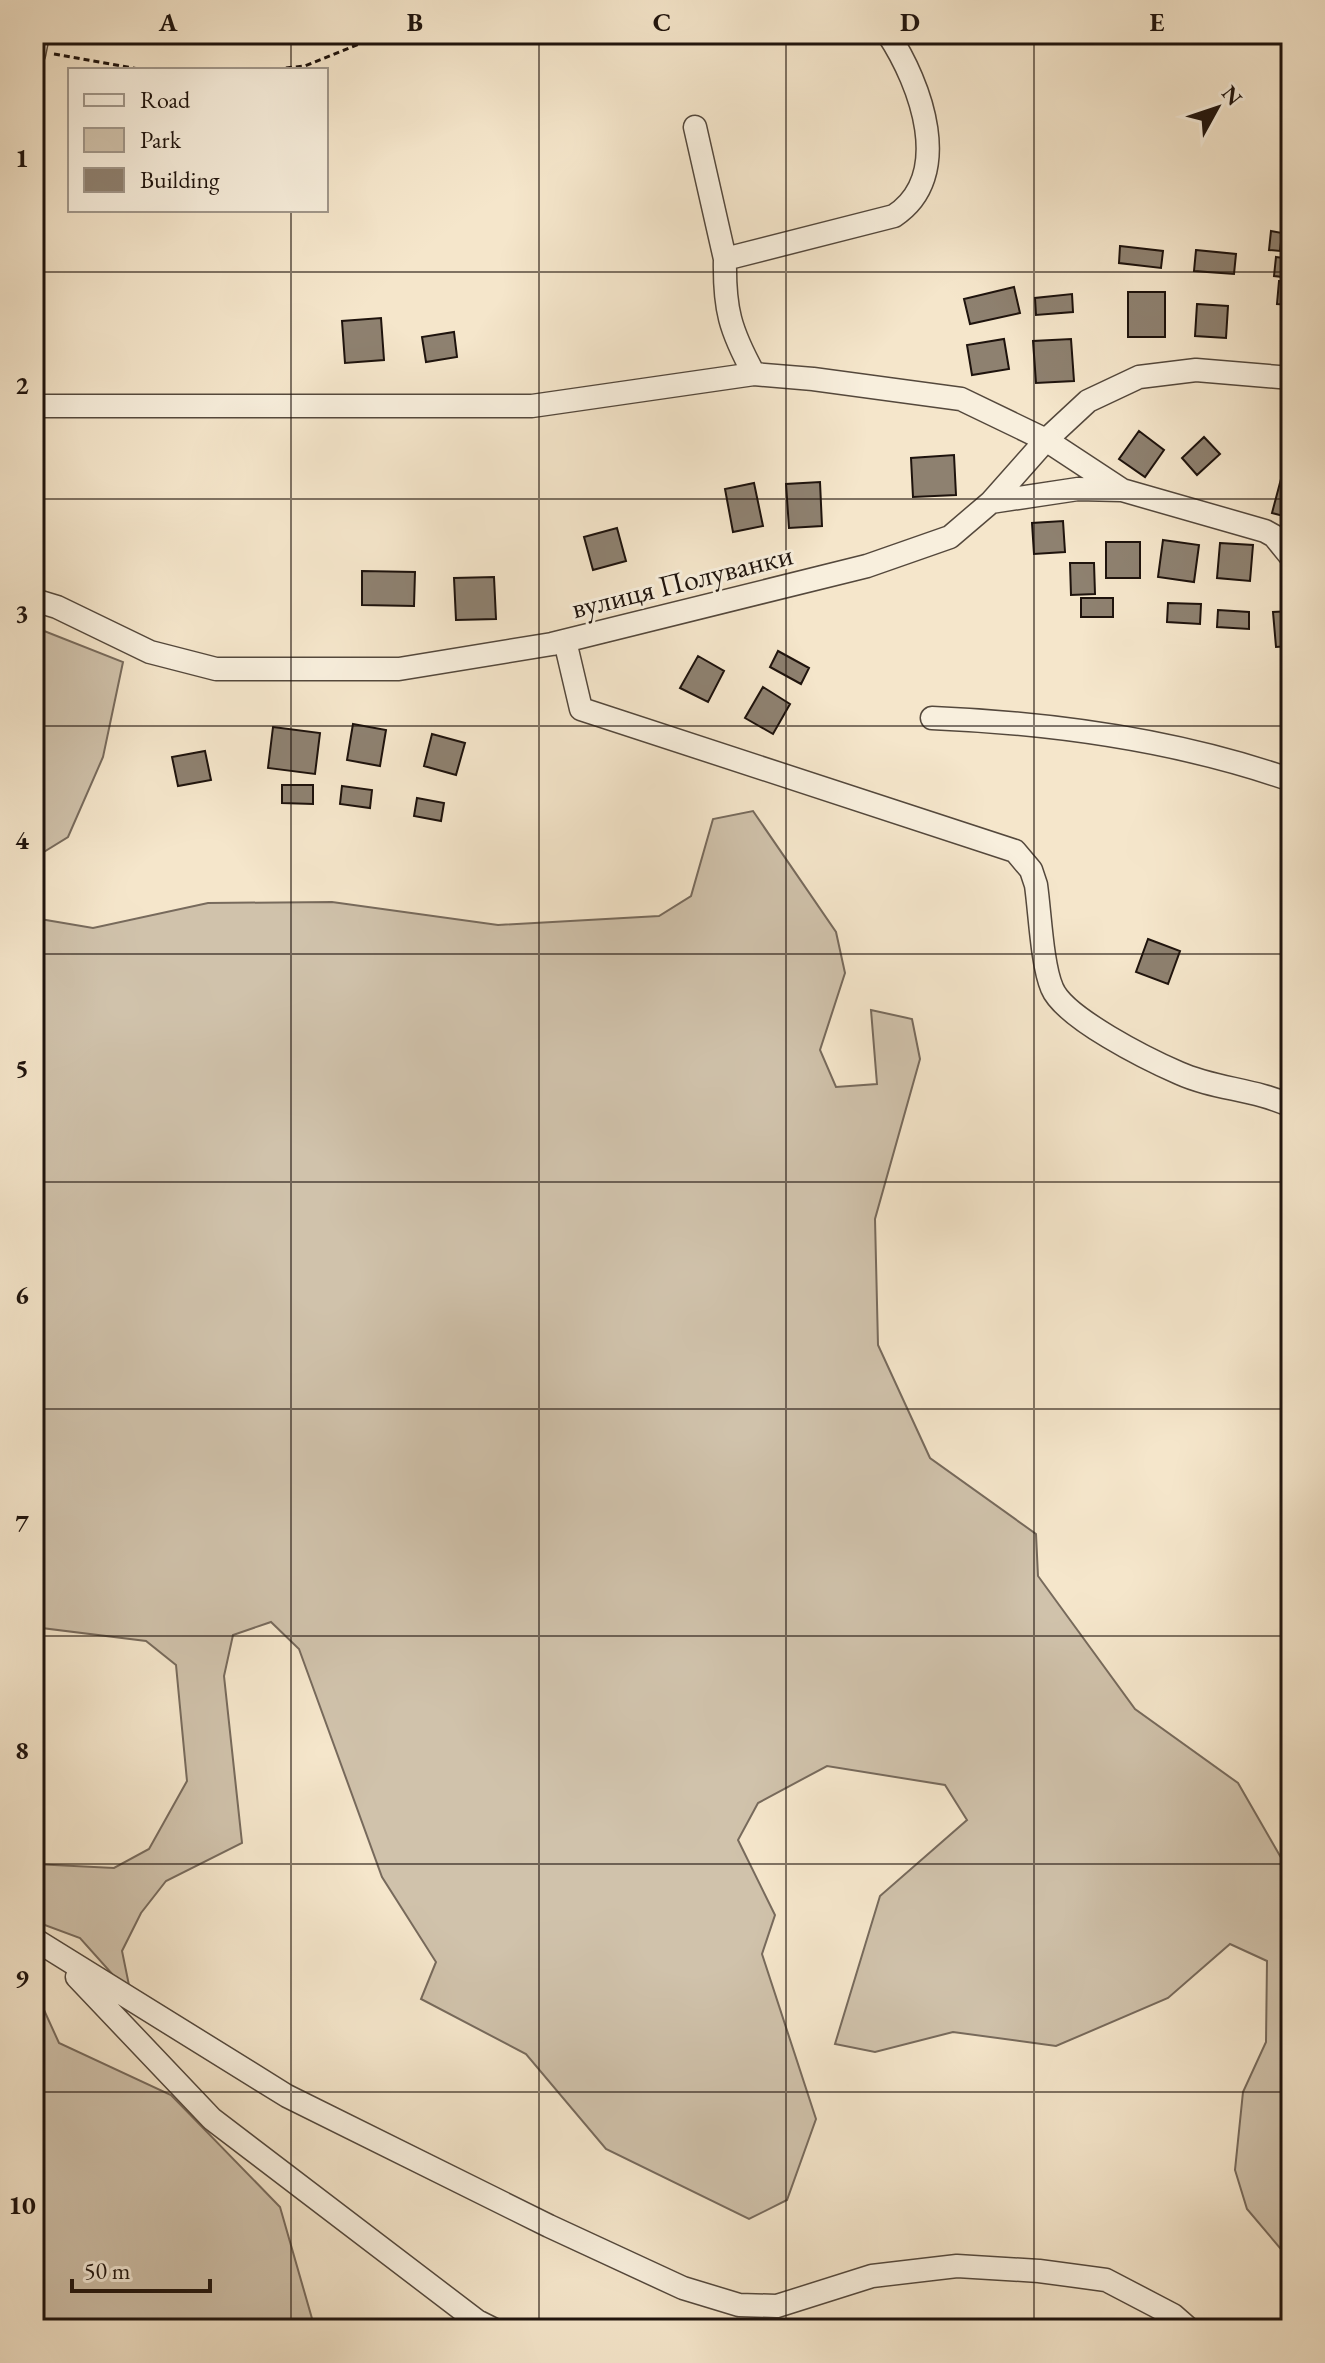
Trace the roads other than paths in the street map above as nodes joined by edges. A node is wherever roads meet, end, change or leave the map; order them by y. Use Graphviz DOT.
graph roads {
  1 [pos="888,34"];
  2 [pos="695,127"];
  3 [pos="725,259"];
  4 [pos="754,374"];
  5 [pos="1291,378"];
  6 [pos="34,406"];
  7 [pos="1046,440"];
  8 [pos="1122,490"];
  9 [pos="991,502"];
  10 [pos="1291,557"];
  11 [pos="34,600"];
  12 [pos="565,641"];
  13 [pos="932,718"];
  14 [pos="1291,780"];
  15 [pos="1291,1106"];
  16 [pos="43,1945"];
  17 [pos="493,2329"];
  18 [pos="1189,2329"];
  1 -- 3 [label="street"];
  2 -- 3 [label="street"];
  3 -- 4 [label="street"];
  4 -- 6 [label="street"];
  4 -- 7 [label="street"];
  5 -- 7 [label="street, вулиця Полуванки"];
  7 -- 8 [label="street"];
  7 -- 9 [label="street, вулиця Полуванки"];
  8 -- 9 [label="street"];
  8 -- 10 [label="street"];
  9 -- 12 [label="street, вулиця Полуванки"];
  11 -- 12 [label="street, вулиця Полуванки"];
  12 -- 15 [label="street"];
  13 -- 14 [label="street"];
  16 -- 17 [label="street"];
  16 -- 18 [label="street"];
}
